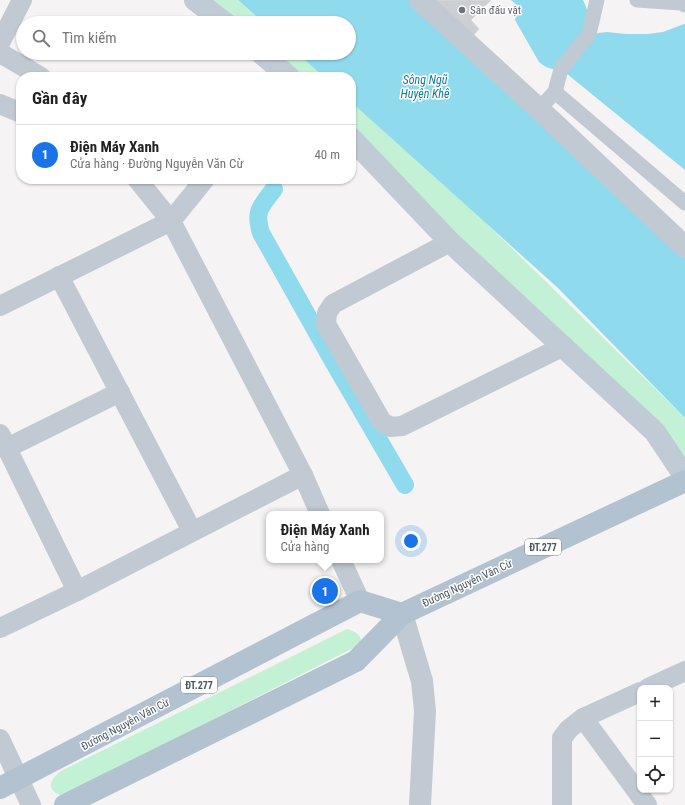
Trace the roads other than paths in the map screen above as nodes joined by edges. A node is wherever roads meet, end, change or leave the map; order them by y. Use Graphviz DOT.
graph roads {
  1 [pos="22,0"];
  2 [pos="195,0"];
  3 [pos="420,0"];
  4 [pos="597,0"];
  5 [pos="637,0"];
  6 [pos="685,5"];
  7 [pos="216,16"];
  8 [pos="0,43"];
  9 [pos="0,53"];
  10 [pos="268,60"];
  11 [pos="32,72"];
  12 [pos="283,72"];
  13 [pos="555,92"];
  14 [pos="0,104"];
  15 [pos="539,109"];
  16 [pos="16,111"];
  17 [pos="356,143"];
  18 [pos="141,184"];
  19 [pos="201,184"];
  20 [pos="685,203"];
  21 [pos="171,221"];
  22 [pos="450,242"];
  23 [pos="685,247"];
  24 [pos="59,276"];
  25 [pos="0,306"];
  26 [pos="564,346"];
  27 [pos="120,392"];
  28 [pos="3,441"];
  29 [pos="302,475"];
  30 [pos="685,477"];
  31 [pos="685,481"];
  32 [pos="319,511"];
  33 [pos="192,531"];
  34 [pos="343,563"];
  35 [pos="77,591"];
  36 [pos="360,602"];
  37 [pos="402,614"];
  38 [pos="0,628"];
  39 [pos="685,671"];
  40 [pos="655,685"];
  41 [pos="637,693"];
  42 [pos="583,718"];
  43 [pos="0,739"];
  44 [pos="9,784"];
  45 [pos="31,805"];
  46 [pos="65,805"];
  47 [pos="420,805"];
  48 [pos="562,805"];
  49 [pos="647,805"];
  1 -- 8 [label="street"];
  2 -- 7 [label="main road"];
  3 -- 15 [label="street"];
  4 -- 13 [label="street"];
  5 -- 6 [label="street"];
  9 -- 11 [label="street"];
  10 -- 12 [label="main road"];
  13 -- 15 [label="street"];
  13 -- 20 [label="street"];
  14 -- 16 [label="street"];
  15 -- 23 [label="street"];
  17 -- 22 [label="main road"];
  18 -- 21 [label="street"];
  19 -- 21 [label="street"];
  21 -- 24 [label="street"];
  21 -- 29 [label="street"];
  22 -- 26 [label="main road"];
  22 -- 26 [label="street"];
  24 -- 25 [label="street"];
  24 -- 27 [label="street"];
  26 -- 30 [label="main road"];
  27 -- 28 [label="street"];
  27 -- 33 [label="street"];
  28 -- 35 [label="street"];
  29 -- 32 [label="street"];
  29 -- 33 [label="street"];
  31 -- 37 [label="main road, Đường Nguyễn Văn Cừ / ĐT.277"];
  33 -- 35 [label="street"];
  34 -- 36 [label="street"];
  35 -- 38 [label="street"];
  36 -- 37 [label="main road"];
  36 -- 44 [label="main road, Đường Nguyễn Văn Cừ / ĐT.277"];
  37 -- 46 [label="main road, Đường Nguyễn Văn Cừ / ĐT.277"];
  37 -- 47 [label="street"];
  39 -- 40 [label="street"];
  41 -- 42 [label="street"];
  42 -- 48 [label="street"];
  42 -- 49 [label="street"];
  43 -- 44 [label="street"];
  44 -- 45 [label="street"];
}
